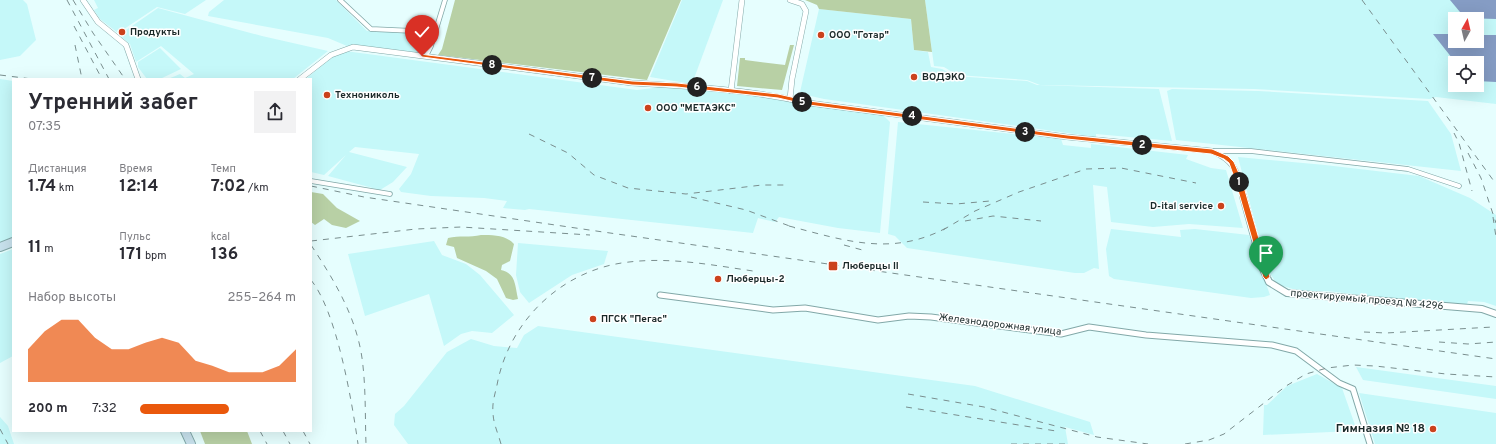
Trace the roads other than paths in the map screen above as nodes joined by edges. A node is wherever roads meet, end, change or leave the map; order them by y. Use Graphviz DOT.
graph roads {
  1 [pos="83,0"];
  2 [pos="340,0"];
  3 [pos="445,0"];
  4 [pos="742,0"];
  5 [pos="790,0"];
  6 [pos="435,32"];
  7 [pos="426,56"];
  8 [pos="138,78"];
  9 [pos="301,78"];
  10 [pos="731,91"];
  11 [pos="790,98"];
  12 [pos="1212,152"];
  13 [pos="312,181"];
  14 [pos="1459,186"];
  15 [pos="390,194"];
  16 [pos="12,242"];
  17 [pos="0,247"];
  18 [pos="660,295"];
  19 [pos="1496,314"];
  20 [pos="185,432"];
  21 [pos="190,444"];
  22 [pos="1370,444"];
  1 -- 8 [label="street"];
  2 -- 6 [label="street"];
  3 -- 6 [label="street"];
  4 -- 10 [label="street"];
  5 -- 11 [label="street"];
  6 -- 7 [label="street"];
  7 -- 9 [label="street"];
  7 -- 10 [label="street"];
  10 -- 11 [label="street"];
  11 -- 12 [label="street"];
  12 -- 14 [label="street"];
  12 -- 19 [label="street, проектируемый проезд № 4296"];
  13 -- 15 [label="street"];
  16 -- 17 [label="main road"];
  18 -- 22 [label="street, Железнодорожная улица"];
  20 -- 21 [label="main road"];
}
